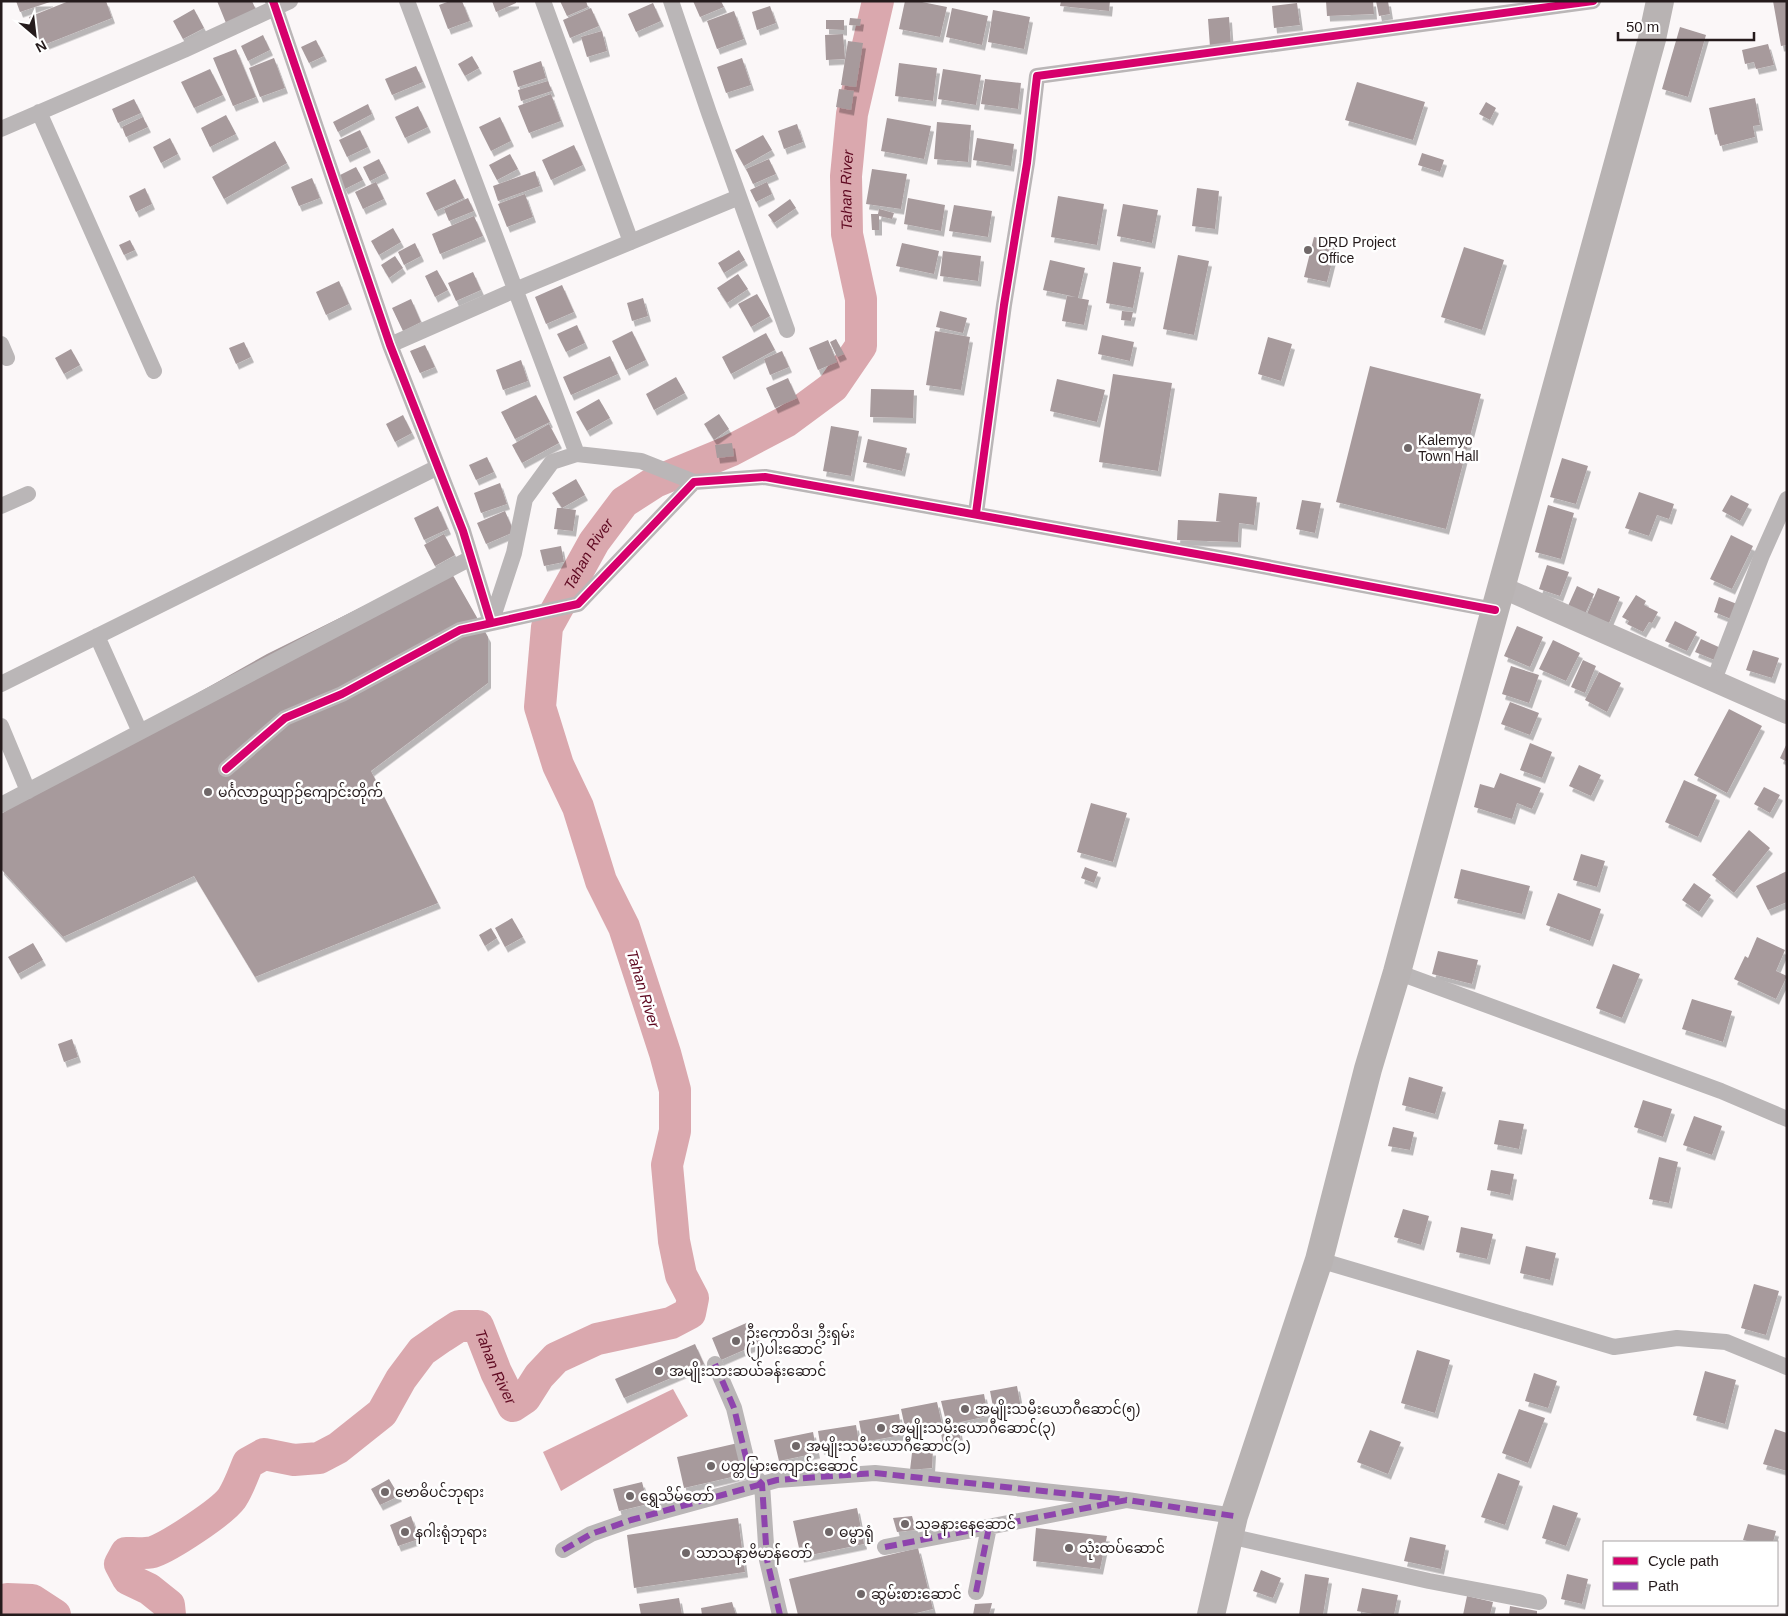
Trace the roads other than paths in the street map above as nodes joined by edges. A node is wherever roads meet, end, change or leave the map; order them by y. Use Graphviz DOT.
graph roads {
  1 [pos="407,1"];
  2 [pos="543,1"];
  3 [pos="671,1"];
  4 [pos="1593,1"];
  5 [pos="1660,1"];
  6 [pos="280,3"];
  7 [pos="39,112"];
  8 [pos="1,129"];
  9 [pos="739,197"];
  10 [pos="631,242"];
  11 [pos="515,290"];
  12 [pos="787,330"];
  13 [pos="390,345"];
  14 [pos="154,370"];
  15 [pos="577,454"];
  16 [pos="438,467"];
  17 [pos="694,482"];
  18 [pos="28,494"];
  19 [pos="1787,499"];
  20 [pos="1,506"];
  21 [pos="976,513"];
  22 [pos="472,558"];
  23 [pos="1498,599"];
  24 [pos="491,623"];
  25 [pos="97,636"];
  26 [pos="1714,680"];
  27 [pos="1,684"];
  28 [pos="1787,713"];
  29 [pos="1,726"];
  30 [pos="140,732"];
  31 [pos="226,768"];
  32 [pos="28,791"];
  33 [pos="1,805"];
  34 [pos="1398,972"];
  35 [pos="1787,1119"];
  36 [pos="1319,1260"];
  37 [pos="715,1364"];
  38 [pos="1787,1367"];
  39 [pos="762,1484"];
  40 [pos="1127,1500"];
  41 [pos="1232,1526"];
  42 [pos="989,1527"];
  43 [pos="885,1547"];
  44 [pos="563,1550"];
  45 [pos="976,1592"];
  46 [pos="1539,1602"];
  47 [pos="780,1615"];
  48 [pos="1211,1615"];
  1 -- 11 [label="street"];
  2 -- 10 [label="street"];
  3 -- 9 [label="street"];
  4 -- 21 [label="street"];
  5 -- 23 [label="highway"];
  6 -- 7 [label="street"];
  6 -- 13 [label="street"];
  7 -- 8 [label="street"];
  7 -- 14 [label="street"];
  9 -- 10 [label="street"];
  9 -- 12 [label="street"];
  10 -- 11 [label="street"];
  11 -- 13 [label="street"];
  11 -- 15 [label="street"];
  13 -- 16 [label="street"];
  15 -- 17 [label="street"];
  15 -- 24 [label="street"];
  16 -- 22 [label="street"];
  16 -- 25 [label="street"];
  17 -- 21 [label="street"];
  17 -- 24 [label="street"];
  18 -- 20 [label="street"];
  19 -- 26 [label="street"];
  21 -- 23 [label="street"];
  22 -- 24 [label="street"];
  22 -- 30 [label="street"];
  23 -- 26 [label="street"];
  23 -- 34 [label="highway"];
  24 -- 31 [label="street"];
  25 -- 27 [label="street"];
  25 -- 30 [label="street"];
  26 -- 28 [label="street"];
  29 -- 32 [label="street"];
  30 -- 32 [label="street"];
  32 -- 33 [label="street"];
  34 -- 35 [label="street"];
  34 -- 36 [label="highway"];
  36 -- 38 [label="street"];
  36 -- 41 [label="highway"];
  37 -- 39 [label="street"];
  39 -- 40 [label="street"];
  39 -- 44 [label="street"];
  39 -- 47 [label="street"];
  40 -- 41 [label="street"];
  40 -- 42 [label="street"];
  41 -- 46 [label="street"];
  41 -- 48 [label="highway"];
  42 -- 43 [label="street"];
  42 -- 45 [label="street"];
}
